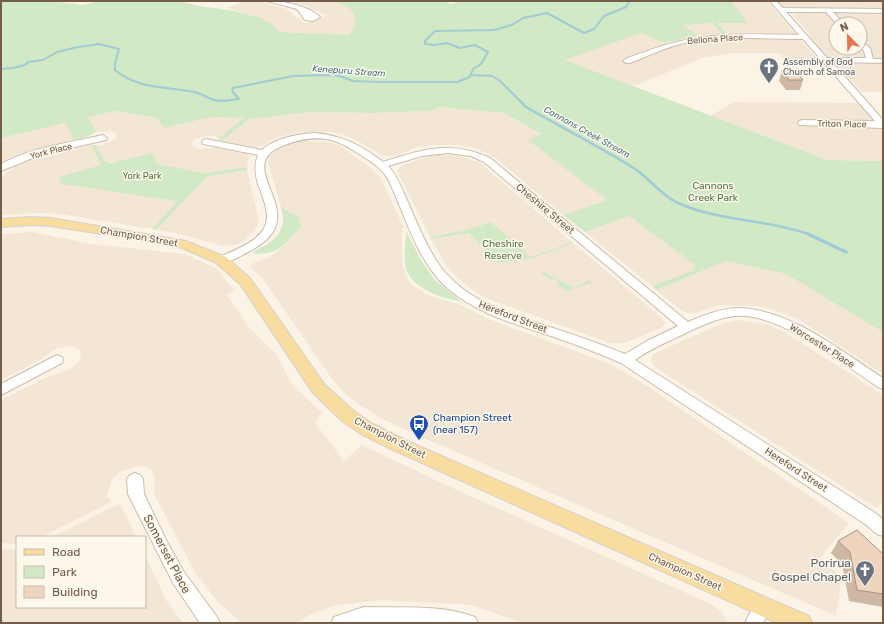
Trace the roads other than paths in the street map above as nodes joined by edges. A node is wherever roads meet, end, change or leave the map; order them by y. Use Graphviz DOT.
graph roads {
  1 [pos="270,1"];
  2 [pos="774,1"];
  3 [pos="862,1"];
  4 [pos="299,8"];
  5 [pos="782,10"];
  6 [pos="828,11"];
  7 [pos="874,11"];
  8 [pos="883,11"];
  9 [pos="833,16"];
  10 [pos="883,18"];
  11 [pos="806,38"];
  12 [pos="868,53"];
  13 [pos="825,60"];
  14 [pos="870,60"];
  15 [pos="628,61"];
  16 [pos="883,61"];
  17 [pos="870,110"];
  18 [pos="883,110"];
  19 [pos="802,123"];
  20 [pos="883,125"];
  21 [pos="103,138"];
  22 [pos="206,142"];
  23 [pos="264,153"];
  24 [pos="382,165"];
  25 [pos="1,168"];
  26 [pos="1,223"];
  27 [pos="221,260"];
  28 [pos="687,327"];
  29 [pos="57,360"];
  30 [pos="626,360"];
  31 [pos="883,384"];
  32 [pos="1,390"];
  33 [pos="135,479"];
  34 [pos="883,529"];
  35 [pos="762,606"];
  36 [pos="211,623"];
  37 [pos="340,623"];
  38 [pos="469,623"];
  39 [pos="754,623"];
  40 [pos="801,623"];
  1 -- 4 [label="street"];
  2 -- 5 [label="street"];
  3 -- 7 [label="street"];
  5 -- 6 [label="street"];
  5 -- 11 [label="street"];
  6 -- 7 [label="street"];
  6 -- 9 [label="street"];
  7 -- 8 [label="street"];
  7 -- 10 [label="street"];
  11 -- 13 [label="street"];
  11 -- 15 [label="street, Bellona Place"];
  12 -- 14 [label="street"];
  13 -- 14 [label="street"];
  13 -- 17 [label="street"];
  14 -- 16 [label="street"];
  17 -- 18 [label="street"];
  17 -- 20 [label="street"];
  19 -- 20 [label="street, Triton Place"];
  21 -- 25 [label="street, York Place"];
  22 -- 23 [label="street"];
  23 -- 24 [label="street, Hereford Street"];
  23 -- 27 [label="street"];
  24 -- 28 [label="street, Cheshire Street"];
  24 -- 30 [label="street, Hereford Street"];
  26 -- 27 [label="main road, Champion Street"];
  27 -- 35 [label="main road, Champion Street"];
  28 -- 30 [label="street, Worcester Place"];
  28 -- 31 [label="street, Worcester Place"];
  29 -- 32 [label="street"];
  30 -- 34 [label="street, Hereford Street"];
  33 -- 36 [label="street, Somerset Place"];
  35 -- 39 [label="street"];
  35 -- 40 [label="main road, Champion Street"];
  37 -- 38 [label="street"];
}
